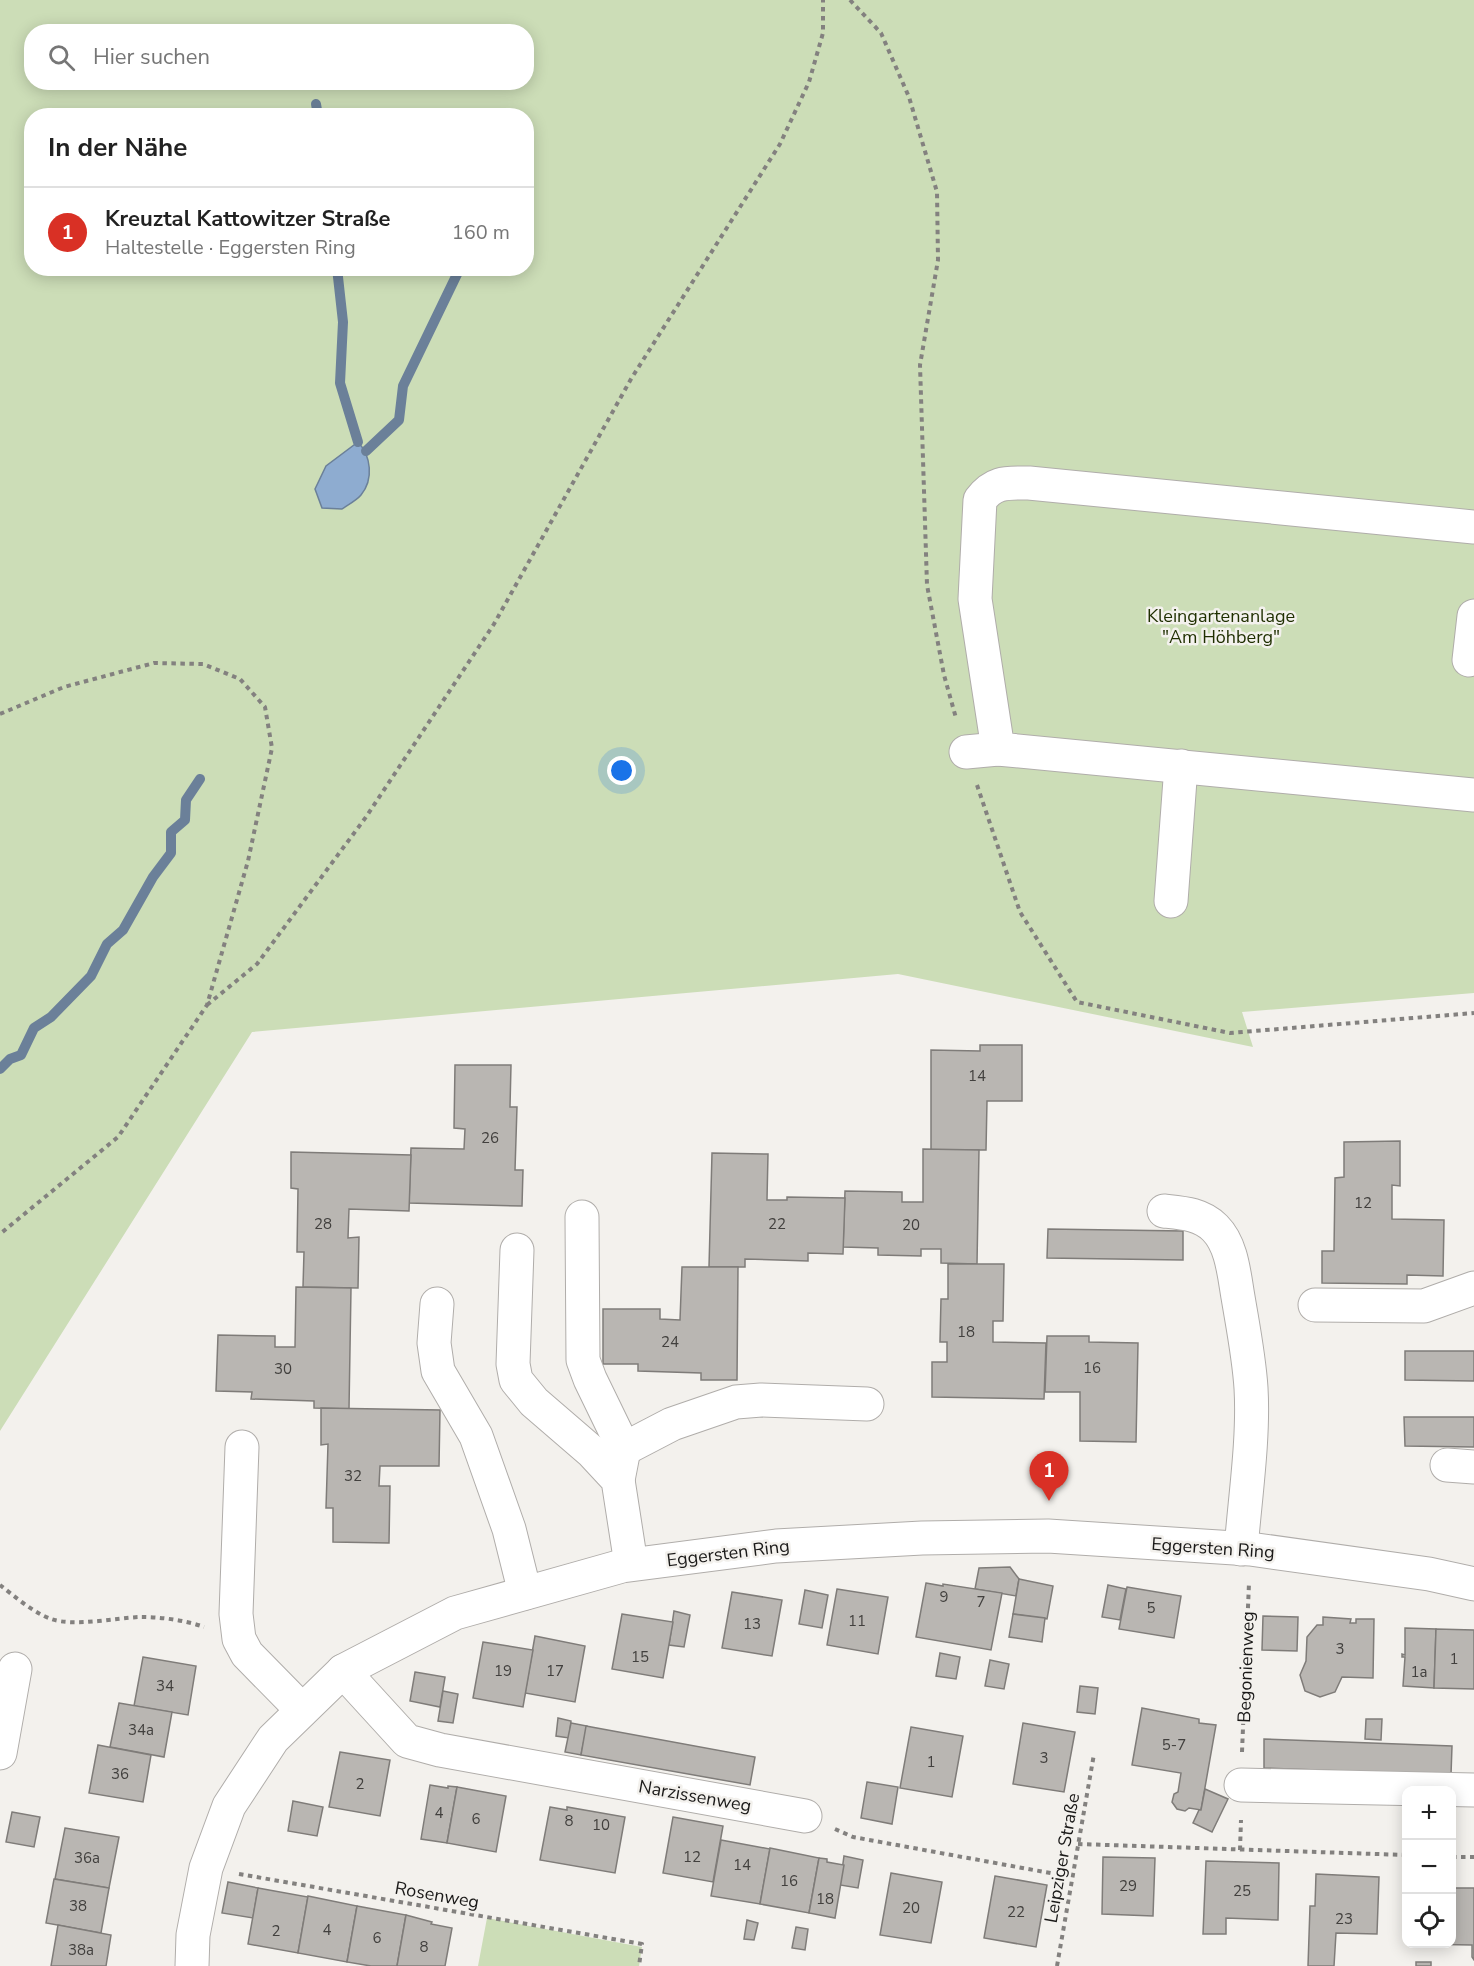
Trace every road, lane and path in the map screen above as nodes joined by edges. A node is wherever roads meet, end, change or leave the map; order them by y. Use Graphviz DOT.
graph roads {
  1 [pos="823,0"];
  2 [pos="850,0"];
  3 [pos="1474,527"];
  4 [pos="1474,616"];
  5 [pos="1469,660"];
  6 [pos="0,714"];
  7 [pos="998,749"];
  8 [pos="966,752"];
  9 [pos="1181,766"];
  10 [pos="1474,795"];
  11 [pos="1171,901"];
  12 [pos="207,1005"];
  13 [pos="1474,1013"];
  14 [pos="1164,1211"];
  15 [pos="582,1217"];
  16 [pos="0,1234"];
  17 [pos="517,1250"];
  18 [pos="1474,1288"];
  19 [pos="437,1305"];
  20 [pos="1315,1305"];
  21 [pos="867,1404"];
  22 [pos="242,1447"];
  23 [pos="621,1464"];
  24 [pos="1246,1549"];
  25 [pos="631,1564"];
  26 [pos="1474,1584"];
  27 [pos="0,1585"];
  28 [pos="525,1593"];
  29 [pos="239,1639"];
  30 [pos="15,1669"];
  31 [pos="343,1671"];
  32 [pos="302,1710"];
  33 [pos="0,1754"];
  34 [pos="1094,1754"];
  35 [pos="1241,1785"];
  36 [pos="1474,1790"];
  37 [pos="805,1816"];
  38 [pos="1078,1844"];
  39 [pos="1240,1850"];
  40 [pos="1402,1855"];
  41 [pos="1456,1857"];
  42 [pos="1474,1857"];
  43 [pos="206,1868"];
  44 [pos="1072,1877"];
  45 [pos="192,1966"];
  46 [pos="639,1966"];
  47 [pos="1057,1966"];
  1 -- 12 [label="path"];
  2 -- 8 [label="path"];
  3 -- 7 [label="street"];
  4 -- 5 [label="street"];
  6 -- 12 [label="path"];
  7 -- 8 [label="street"];
  7 -- 9 [label="street"];
  8 -- 13 [label="path"];
  9 -- 10 [label="street"];
  9 -- 11 [label="street"];
  12 -- 16 [label="path"];
  14 -- 24 [label="street"];
  15 -- 23 [label="street"];
  17 -- 23 [label="street"];
  18 -- 20 [label="street"];
  19 -- 28 [label="street"];
  21 -- 23 [label="street"];
  22 -- 29 [label="street"];
  23 -- 25 [label="street"];
  24 -- 25 [label="street, Eggersten Ring"];
  24 -- 26 [label="street, Eggersten Ring"];
  24 -- 35 [label="path, Begonienweg"];
  25 -- 28 [label="street, Eggersten Ring"];
  27 -- 29 [label="path"];
  28 -- 31 [label="street, Eggersten Ring"];
  29 -- 32 [label="street"];
  30 -- 33 [label="street"];
  31 -- 32 [label="street, Eggersten Ring"];
  31 -- 37 [label="street, Narzissenweg"];
  32 -- 43 [label="street, Eggersten Ring"];
  34 -- 38 [label="path, Leipziger Straße"];
  35 -- 36 [label="street"];
  35 -- 39 [label="path, Begonienweg"];
  37 -- 44 [label="path"];
  38 -- 39 [label="path"];
  38 -- 44 [label="path, Leipziger Straße"];
  39 -- 40 [label="path"];
  41 -- 42 [label="path"];
  43 -- 45 [label="street, Eggersten Ring"];
  43 -- 46 [label="path, Rosenweg"];
  44 -- 47 [label="path, Leipziger Straße"];
}
